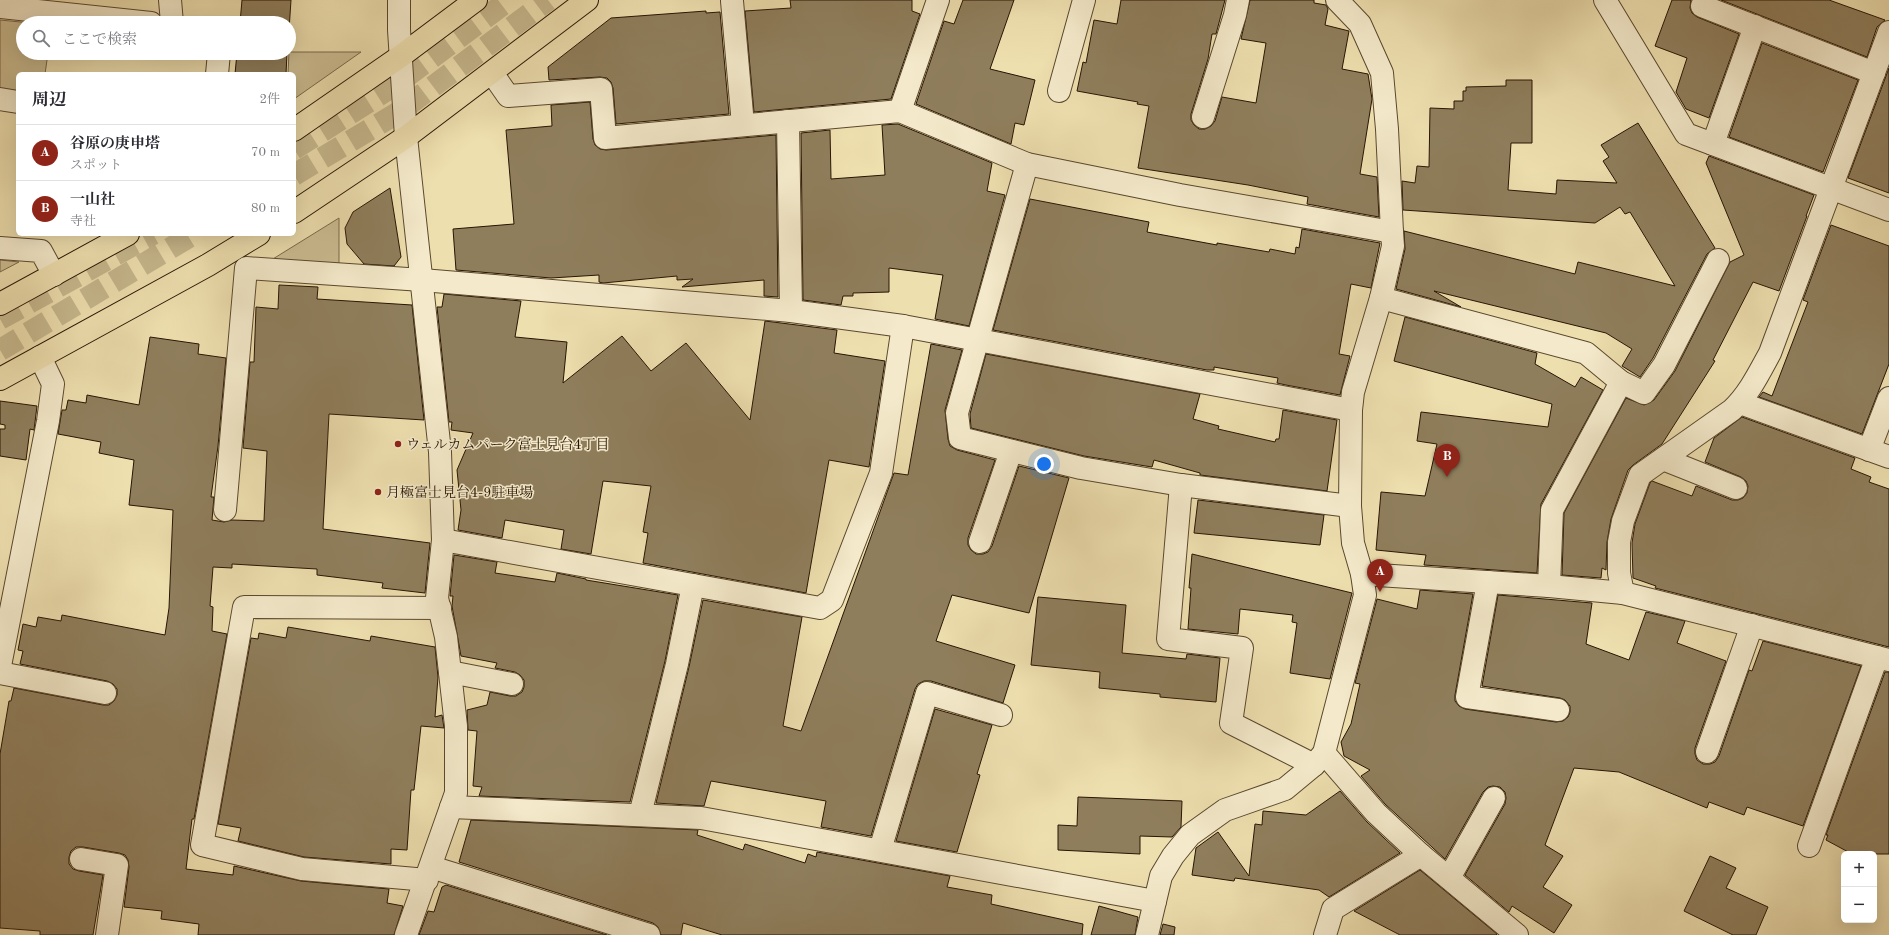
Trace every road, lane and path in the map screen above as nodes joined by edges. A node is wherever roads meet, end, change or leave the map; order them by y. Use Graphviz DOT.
graph roads {
  1 [pos="170,0"];
  2 [pos="399,0"];
  3 [pos="476,0"];
  4 [pos="587,0"];
  5 [pos="938,0"];
  6 [pos="1084,0"];
  7 [pos="1238,0"];
  8 [pos="1337,0"];
  9 [pos="1606,0"];
  10 [pos="732,1"];
  11 [pos="1702,6"];
  12 [pos="0,7"];
  13 [pos="85,16"];
  14 [pos="171,16"];
  15 [pos="1755,26"];
  16 [pos="1889,32"];
  17 [pos="401,56"];
  18 [pos="219,60"];
  19 [pos="217,72"];
  20 [pos="492,73"];
  21 [pos="1874,73"];
  22 [pos="1059,91"];
  23 [pos="0,99"];
  24 [pos="16,102"];
  25 [pos="900,111"];
  26 [pos="1203,117"];
  27 [pos="788,121"];
  28 [pos="743,125"];
  29 [pos="296,129"];
  30 [pos="406,136"];
  31 [pos="1713,144"];
  32 [pos="1028,164"];
  33 [pos="1831,188"];
  34 [pos="1889,210"];
  35 [pos="296,211"];
  36 [pos="1392,232"];
  37 [pos="124,236"];
  38 [pos="256,236"];
  39 [pos="42,242"];
  40 [pos="0,248"];
  41 [pos="233,250"];
  42 [pos="1718,260"];
  43 [pos="246,268"];
  44 [pos="54,275"];
  45 [pos="422,280"];
  46 [pos="1381,298"];
  47 [pos="0,304"];
  48 [pos="791,311"];
  49 [pos="903,326"];
  50 [pos="978,340"];
  51 [pos="40,357"];
  52 [pos="0,379"];
  53 [pos="1621,382"];
  54 [pos="1889,398"];
  55 [pos="1740,403"];
  56 [pos="1351,410"];
  57 [pos="1010,451"];
  58 [pos="1879,454"];
  59 [pos="1663,459"];
  60 [pos="1181,485"];
  61 [pos="1736,488"];
  62 [pos="1350,506"];
  63 [pos="225,510"];
  64 [pos="443,540"];
  65 [pos="980,542"];
  66 [pos="1362,574"];
  67 [pos="1488,582"];
  68 [pos="694,585"];
  69 [pos="1549,586"];
  70 [pos="1623,593"];
  71 [pos="440,608"];
  72 [pos="1752,625"];
  73 [pos="1883,658"];
  74 [pos="0,666"];
  75 [pos="450,672"];
  76 [pos="0,673"];
  77 [pos="512,684"];
  78 [pos="105,693"];
  79 [pos="1558,710"];
  80 [pos="1001,715"];
  81 [pos="1707,752"];
  82 [pos="1319,759"];
  83 [pos="1494,798"];
  84 [pos="452,807"];
  85 [pos="640,815"];
  86 [pos="1809,846"];
  87 [pos="880,850"];
  88 [pos="1421,855"];
  89 [pos="81,859"];
  90 [pos="429,874"];
  91 [pos="1449,878"];
  92 [pos="1154,901"];
  93 [pos="107,935"];
  94 [pos="406,935"];
  95 [pos="649,935"];
  96 [pos="1147,935"];
  97 [pos="1325,935"];
  98 [pos="1517,935"];
  1 -- 14 [label="street"];
  2 -- 17 [label="street"];
  3 -- 17 [label="main road"];
  4 -- 20 [label="main road"];
  5 -- 25 [label="street"];
  6 -- 22 [label="street"];
  7 -- 26 [label="street"];
  8 -- 36 [label="street"];
  9 -- 31 [label="street"];
  10 -- 28 [label="street"];
  11 -- 15 [label="street"];
  12 -- 13 [label="street"];
  15 -- 21 [label="street"];
  15 -- 31 [label="street"];
  16 -- 21 [label="street"];
  17 -- 29 [label="main road"];
  17 -- 30 [label="street"];
  18 -- 19 [label="street"];
  20 -- 28 [label="street"];
  20 -- 30 [label="main road"];
  21 -- 33 [label="street"];
  23 -- 24 [label="street"];
  25 -- 27 [label="street"];
  25 -- 32 [label="street"];
  27 -- 28 [label="street"];
  27 -- 48 [label="street"];
  30 -- 35 [label="main road"];
  30 -- 45 [label="street"];
  31 -- 33 [label="street"];
  32 -- 36 [label="street"];
  32 -- 50 [label="street"];
  33 -- 34 [label="street"];
  33 -- 55 [label="street"];
  36 -- 46 [label="street"];
  37 -- 44 [label="main road"];
  38 -- 41 [label="main road"];
  39 -- 40 [label="street"];
  39 -- 44 [label="street"];
  41 -- 43 [label="street"];
  41 -- 51 [label="main road"];
  42 -- 53 [label="street"];
  43 -- 45 [label="street"];
  43 -- 63 [label="street"];
  44 -- 47 [label="main road"];
  45 -- 48 [label="street"];
  45 -- 64 [label="street"];
  46 -- 53 [label="street"];
  46 -- 56 [label="street"];
  48 -- 49 [label="street"];
  49 -- 50 [label="street"];
  49 -- 68 [label="street"];
  50 -- 56 [label="street"];
  50 -- 57 [label="street"];
  51 -- 52 [label="main road"];
  51 -- 74 [label="street"];
  53 -- 69 [label="street"];
  54 -- 58 [label="street"];
  55 -- 58 [label="street"];
  55 -- 59 [label="street"];
  56 -- 62 [label="street"];
  57 -- 60 [label="street"];
  57 -- 65 [label="street"];
  59 -- 61 [label="street"];
  59 -- 70 [label="street"];
  60 -- 62 [label="street"];
  60 -- 82 [label="street"];
  62 -- 66 [label="street"];
  64 -- 68 [label="street"];
  64 -- 71 [label="street"];
  66 -- 67 [label="street"];
  66 -- 82 [label="street"];
  67 -- 69 [label="street"];
  67 -- 79 [label="street"];
  68 -- 85 [label="street"];
  69 -- 70 [label="street"];
  70 -- 72 [label="street"];
  71 -- 75 [label="street"];
  71 -- 90 [label="street"];
  72 -- 73 [label="street"];
  72 -- 81 [label="street"];
  73 -- 86 [label="street"];
  75 -- 77 [label="street"];
  75 -- 84 [label="street"];
  76 -- 78 [label="street"];
  80 -- 87 [label="street"];
  82 -- 88 [label="street"];
  82 -- 92 [label="street"];
  83 -- 91 [label="street"];
  84 -- 85 [label="street"];
  84 -- 90 [label="street"];
  85 -- 87 [label="street"];
  87 -- 92 [label="street"];
  88 -- 91 [label="street"];
  88 -- 97 [label="street"];
  89 -- 93 [label="street"];
  90 -- 94 [label="street"];
  90 -- 95 [label="street"];
  91 -- 98 [label="street"];
  92 -- 96 [label="street"];
}
